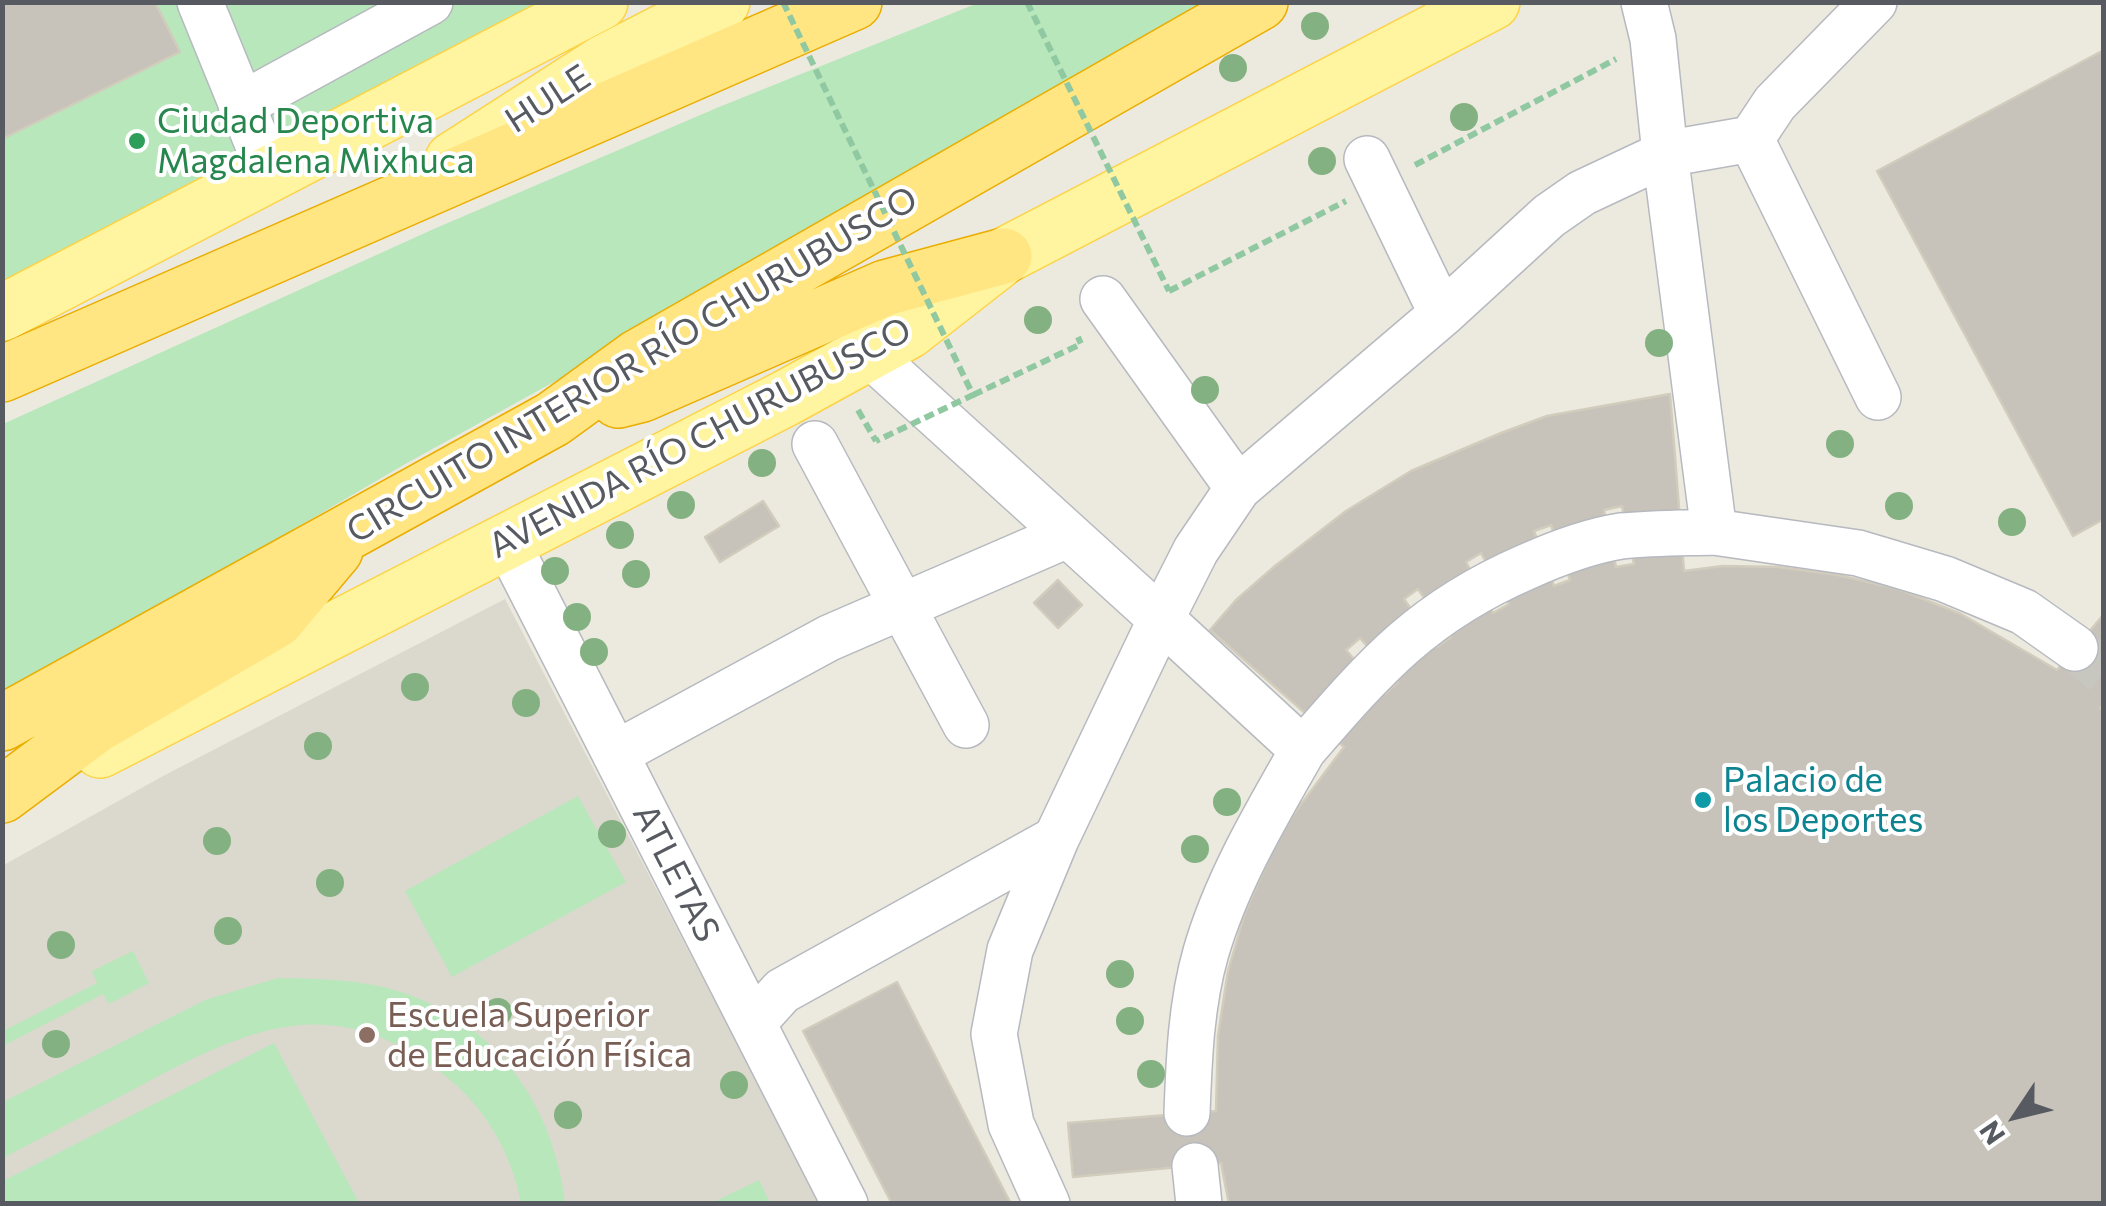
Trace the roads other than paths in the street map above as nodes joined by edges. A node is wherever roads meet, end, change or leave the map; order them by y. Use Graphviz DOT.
graph roads {
  1 [pos="200,2"];
  2 [pos="430,2"];
  3 [pos="722,2"];
  4 [pos="854,2"];
  5 [pos="1260,2"];
  6 [pos="1492,2"];
  7 [pos="1874,2"];
  8 [pos="572,9"];
  9 [pos="1649,21"];
  10 [pos="241,104"];
  11 [pos="1751,139"];
  12 [pos="1664,154"];
  13 [pos="279,171"];
  14 [pos="1374,171"];
  15 [pos="381,206"];
  16 [pos="1004,256"];
  17 [pos="2,313"];
  18 [pos="1088,313"];
  19 [pos="1442,314"];
  20 [pos="868,353"];
  21 [pos="2,374"];
  22 [pos="1878,398"];
  23 [pos="553,419"];
  24 [pos="814,444"];
  25 [pos="1238,488"];
  26 [pos="1714,532"];
  27 [pos="349,534"];
  28 [pos="1067,535"];
  29 [pos="507,542"];
  30 [pos="902,604"];
  31 [pos="1160,619"];
  32 [pos="2075,648"];
  33 [pos="2,723"];
  34 [pos="966,725"];
  35 [pos="1303,750"];
  36 [pos="615,754"];
  37 [pos="2,797"];
  38 [pos="1056,839"];
  39 [pos="754,1022"];
  40 [pos="1187,1113"];
  41 [pos="846,1204"];
  42 [pos="1047,1204"];
  1 -- 10 [label="street"];
  2 -- 10 [label="street"];
  3 -- 15 [label="main road, HULE"];
  4 -- 15 [label="highway"];
  5 -- 23 [label="highway, CIRCUITO INTERIOR RÍO CHURUBUSCO"];
  6 -- 16 [label="main road, AVENIDA RÍO CHURUBUSCO"];
  7 -- 11 [label="street"];
  8 -- 13 [label="main road"];
  9 -- 12 [label="street"];
  10 -- 13 [label="street"];
  11 -- 12 [label="street"];
  11 -- 22 [label="street"];
  12 -- 19 [label="street"];
  12 -- 26 [label="street"];
  13 -- 17 [label="main road"];
  14 -- 19 [label="street"];
  15 -- 21 [label="highway"];
  16 -- 20 [label="main road, AVENIDA RÍO CHURUBUSCO"];
  16 -- 23 [label="highway"];
  18 -- 25 [label="street"];
  19 -- 25 [label="street"];
  20 -- 28 [label="street"];
  20 -- 29 [label="main road, AVENIDA RÍO CHURUBUSCO"];
  23 -- 27 [label="highway, CIRCUITO INTERIOR RÍO CHURUBUSCO"];
  24 -- 30 [label="street"];
  25 -- 31 [label="street"];
  26 -- 32 [label="street"];
  26 -- 35 [label="street"];
  27 -- 33 [label="highway, CIRCUITO INTERIOR RÍO CHURUBUSCO"];
  27 -- 37 [label="highway"];
  28 -- 30 [label="street"];
  28 -- 31 [label="street"];
  29 -- 36 [label="street, ATLETAS"];
  29 -- 37 [label="main road, AVENIDA RÍO CHURUBUSCO"];
  30 -- 34 [label="street"];
  30 -- 36 [label="street"];
  31 -- 35 [label="street"];
  31 -- 38 [label="street"];
  35 -- 40 [label="street"];
  36 -- 39 [label="street, ATLETAS"];
  38 -- 39 [label="street"];
  38 -- 42 [label="street"];
  39 -- 41 [label="street, ATLETAS"];
}
